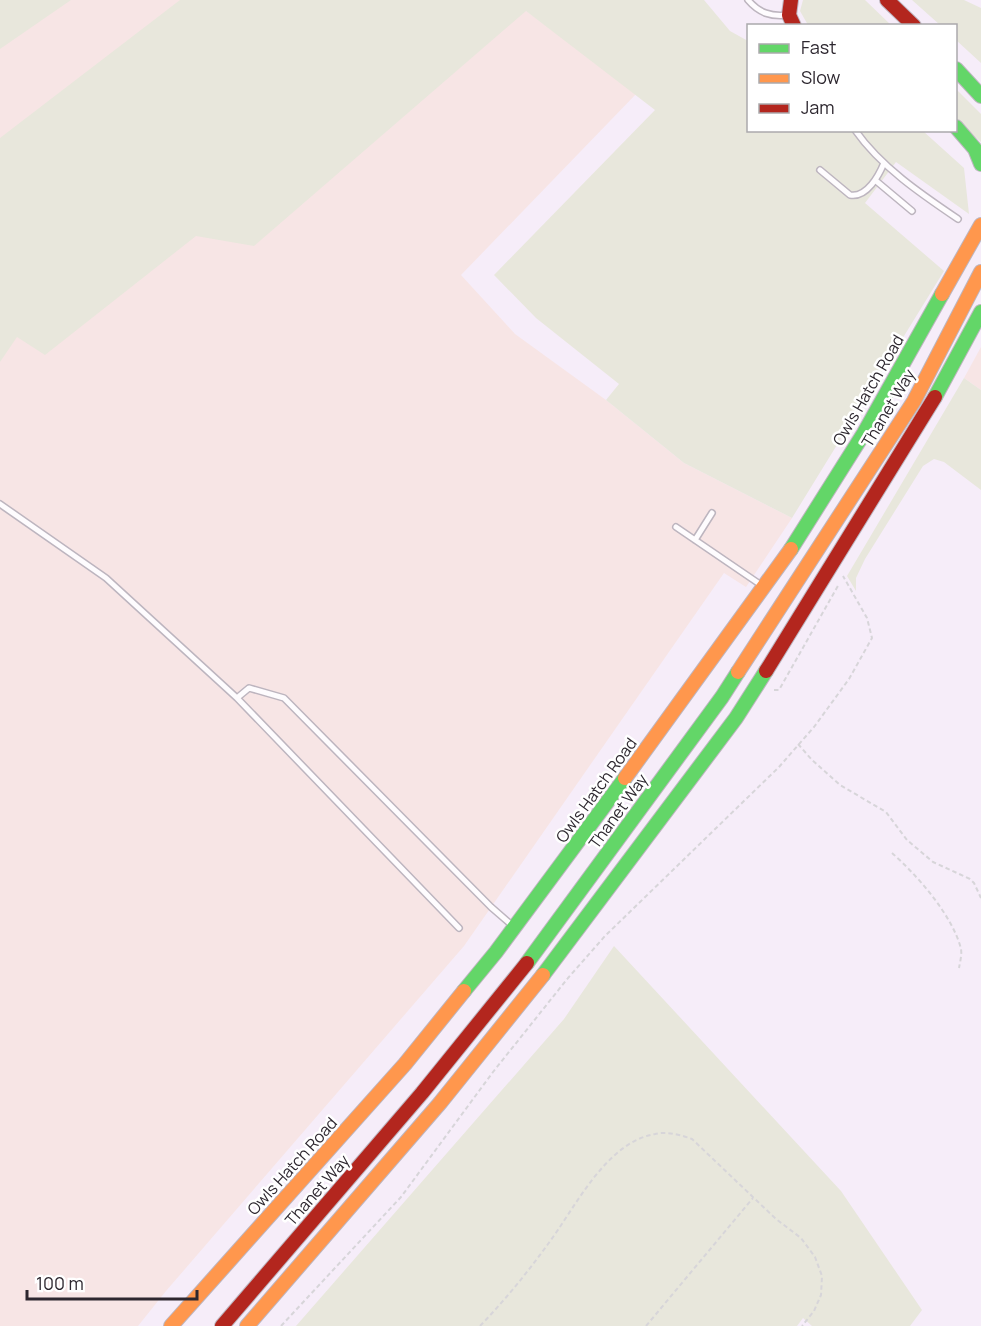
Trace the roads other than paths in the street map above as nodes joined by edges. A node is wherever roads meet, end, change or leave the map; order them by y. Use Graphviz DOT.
graph roads {
  1 [pos="748,0"];
  2 [pos="791,0"];
  3 [pos="887,0"];
  4 [pos="792,20"];
  5 [pos="912,24"];
  6 [pos="957,70"];
  7 [pos="981,96"];
  8 [pos="957,128"];
  9 [pos="857,132"];
  10 [pos="884,163"];
  11 [pos="981,164"];
  12 [pos="820,170"];
  13 [pos="875,180"];
  14 [pos="912,211"];
  15 [pos="958,219"];
  16 [pos="981,225"];
  17 [pos="981,272"];
  18 [pos="981,312"];
  19 [pos="0,504"];
  20 [pos="712,513"];
  21 [pos="676,527"];
  22 [pos="695,540"];
  23 [pos="765,587"];
  24 [pos="237,698"];
  25 [pos="515,927"];
  26 [pos="459,928"];
  27 [pos="171,1326"];
  28 [pos="222,1326"];
  29 [pos="247,1326"];
  1 -- 4 [label="lane"];
  2 -- 4 [label="main road"];
  3 -- 5 [label="main road"];
  6 -- 7 [label="main road"];
  8 -- 11 [label="main road"];
  9 -- 10 [label="lane"];
  10 -- 13 [label="lane"];
  10 -- 15 [label="lane"];
  12 -- 13 [label="lane"];
  13 -- 14 [label="lane"];
  16 -- 23 [label="main road, Owls Hatch Road"];
  17 -- 28 [label="main road, Thanet Way"];
  18 -- 29 [label="main road"];
  19 -- 24 [label="lane"];
  20 -- 22 [label="lane"];
  21 -- 22 [label="lane"];
  22 -- 23 [label="lane"];
  23 -- 25 [label="main road, Owls Hatch Road"];
  24 -- 25 [label="lane"];
  24 -- 26 [label="lane"];
  25 -- 27 [label="main road, Owls Hatch Road"];
}
